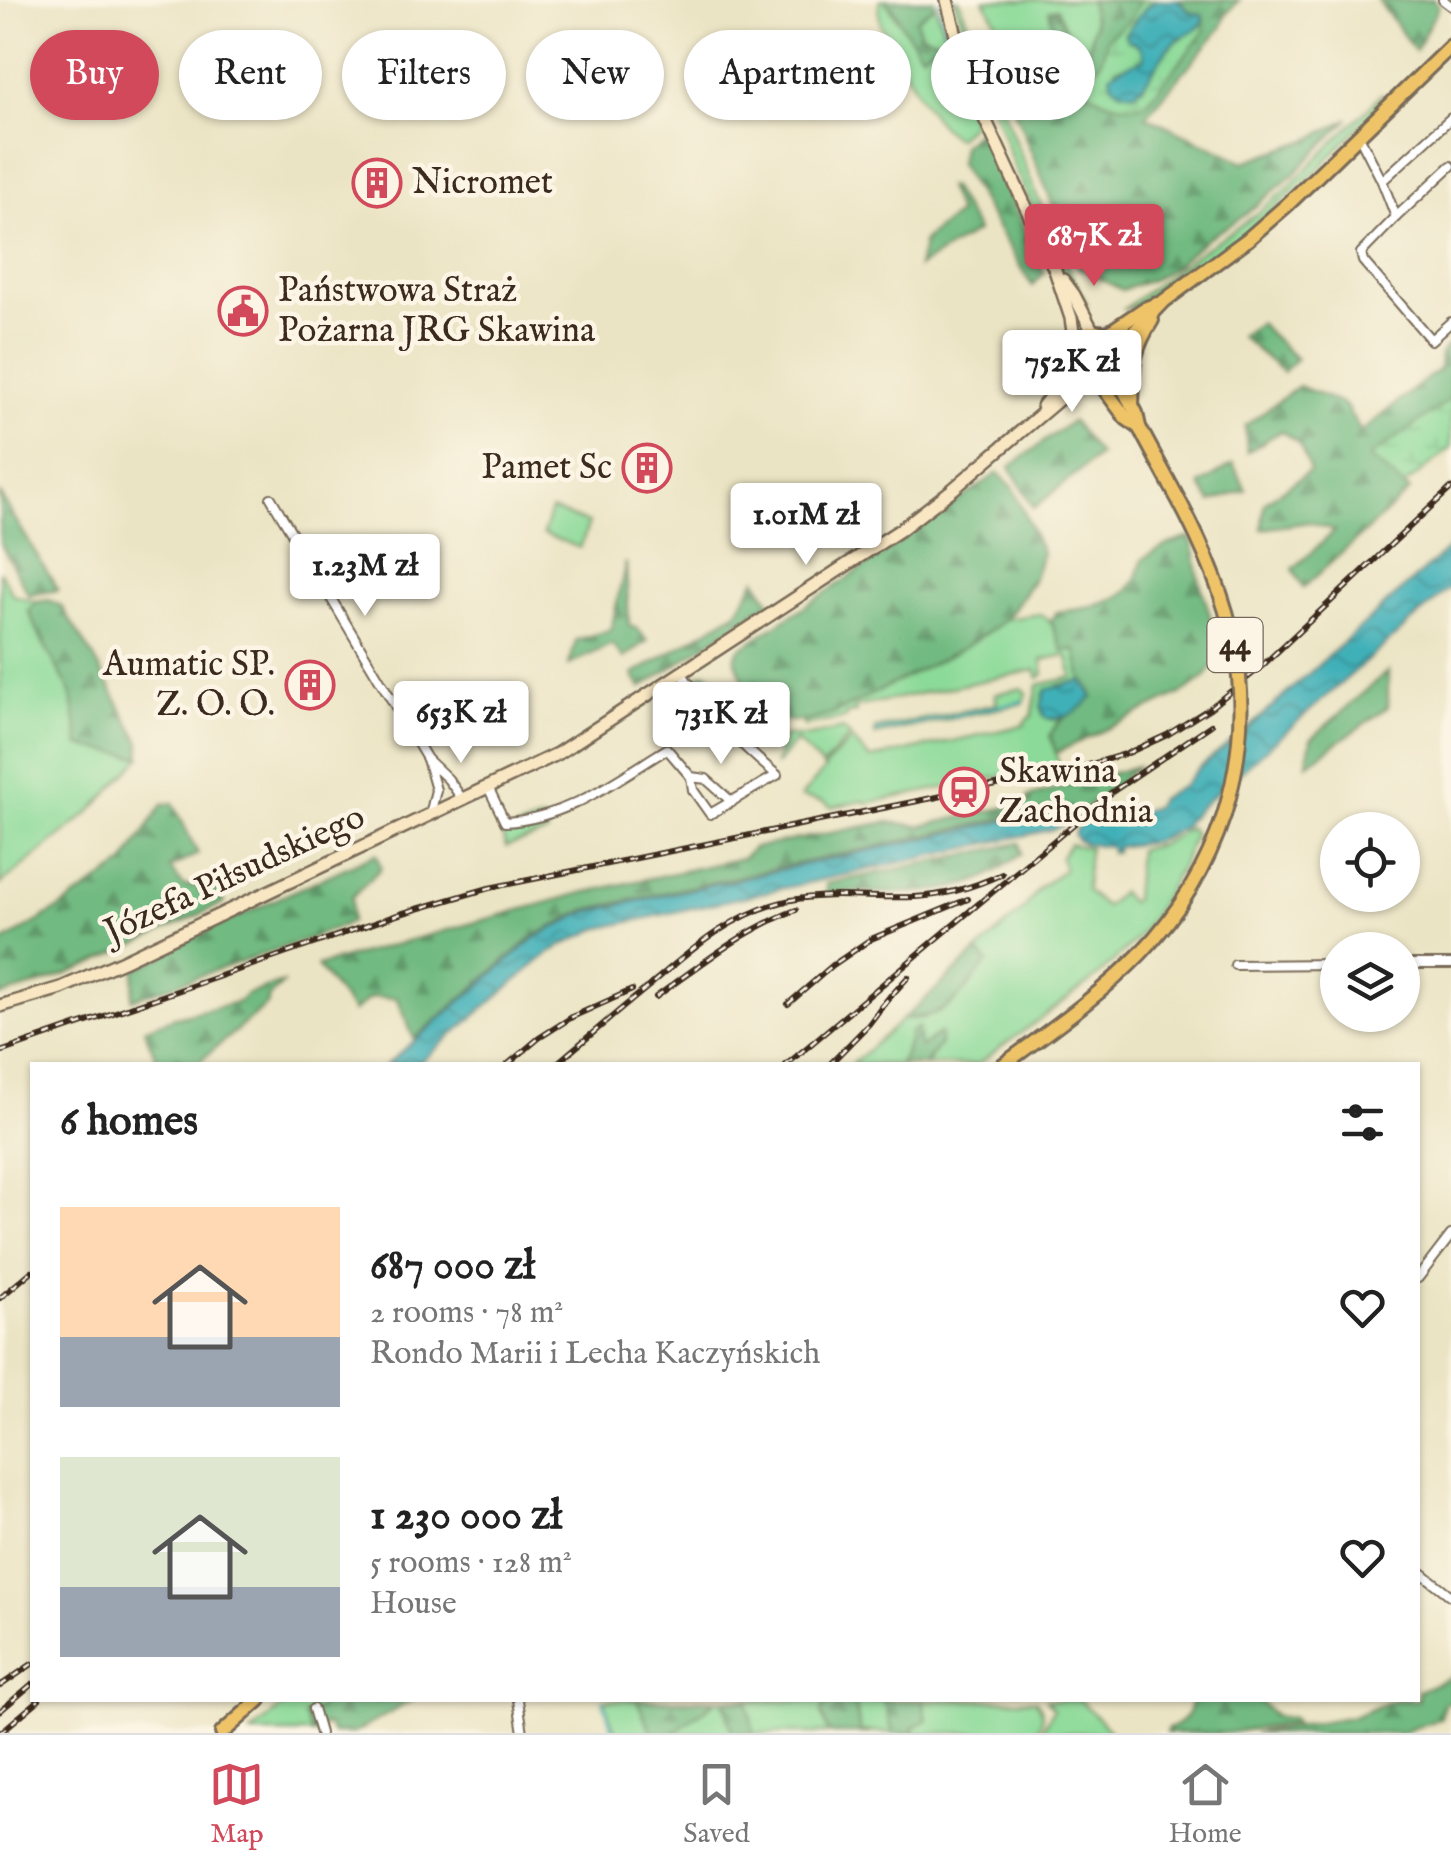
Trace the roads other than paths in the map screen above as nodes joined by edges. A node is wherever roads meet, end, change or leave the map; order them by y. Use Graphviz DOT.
graph roads {
  1 [pos="1444,0"];
  2 [pos="949,6"];
  3 [pos="1451,6"];
  4 [pos="1451,46"];
  5 [pos="1451,118"];
  6 [pos="1358,136"];
  7 [pos="1451,166"];
  8 [pos="1382,181"];
  9 [pos="1396,217"];
  10 [pos="1055,270"];
  11 [pos="1164,301"];
  12 [pos="1451,322"];
  13 [pos="1100,333"];
  14 [pos="1119,348"];
  15 [pos="1074,353"];
  16 [pos="1114,371"];
  17 [pos="1093,378"];
  18 [pos="1132,406"];
  19 [pos="1036,418"];
  20 [pos="1138,427"];
  21 [pos="271,498"];
  22 [pos="682,674"];
  23 [pos="427,759"];
  24 [pos="692,776"];
  25 [pos="488,788"];
  26 [pos="436,790"];
  27 [pos="463,800"];
  28 [pos="732,802"];
  29 [pos="449,806"];
  30 [pos="430,815"];
  31 [pos="1236,964"];
  32 [pos="1320,964"];
  33 [pos="1420,964"];
  34 [pos="1451,964"];
  35 [pos="0,1006"];
  36 [pos="1007,1062"];
  37 [pos="1451,1235"];
  38 [pos="1420,1275"];
  39 [pos="1420,1572"];
  40 [pos="1451,1596"];
  41 [pos="257,1702"];
  42 [pos="518,1702"];
  43 [pos="313,1708"];
  44 [pos="222,1733"];
  45 [pos="320,1733"];
  46 [pos="523,1733"];
  1 -- 3 [label="street"];
  2 -- 10 [label="main road"];
  4 -- 6 [label="main road, 44"];
  5 -- 8 [label="street"];
  6 -- 8 [label="street"];
  6 -- 11 [label="main road, 44"];
  7 -- 9 [label="street"];
  8 -- 9 [label="street"];
  9 -- 12 [label="street"];
  10 -- 13 [label="main road"];
  10 -- 15 [label="main road"];
  11 -- 13 [label="main road, 44"];
  11 -- 14 [label="main road, 44"];
  11 -- 18 [label="main road, 44"];
  13 -- 14 [label="main road"];
  13 -- 15 [label="main road, 44"];
  14 -- 16 [label="main road"];
  15 -- 17 [label="main road, 44"];
  15 -- 19 [label="main road, Józefa Piłsudskiego"];
  16 -- 17 [label="main road"];
  16 -- 18 [label="main road, 44"];
  17 -- 19 [label="main road, Józefa Piłsudskiego"];
  17 -- 20 [label="main road, 44"];
  18 -- 20 [label="main road, 44"];
  19 -- 22 [label="main road, Józefa Piłsudskiego"];
  20 -- 36 [label="main road, 44, bridge"];
  21 -- 23 [label="street"];
  22 -- 25 [label="main road, Józefa Piłsudskiego"];
  22 -- 28 [label="street"];
  23 -- 26 [label="street"];
  23 -- 27 [label="street"];
  24 -- 25 [label="street"];
  24 -- 28 [label="street"];
  24 -- 28 [label="street"];
  25 -- 27 [label="main road, Józefa Piłsudskiego"];
  26 -- 29 [label="street"];
  26 -- 30 [label="street"];
  27 -- 29 [label="main road, Józefa Piłsudskiego"];
  29 -- 30 [label="main road, Józefa Piłsudskiego"];
  30 -- 35 [label="main road, Józefa Piłsudskiego"];
  31 -- 32 [label="street"];
  33 -- 34 [label="street"];
  37 -- 38 [label="street"];
  39 -- 40 [label="street"];
  41 -- 44 [label="main road"];
  42 -- 46 [label="street"];
  43 -- 45 [label="street"];
}
